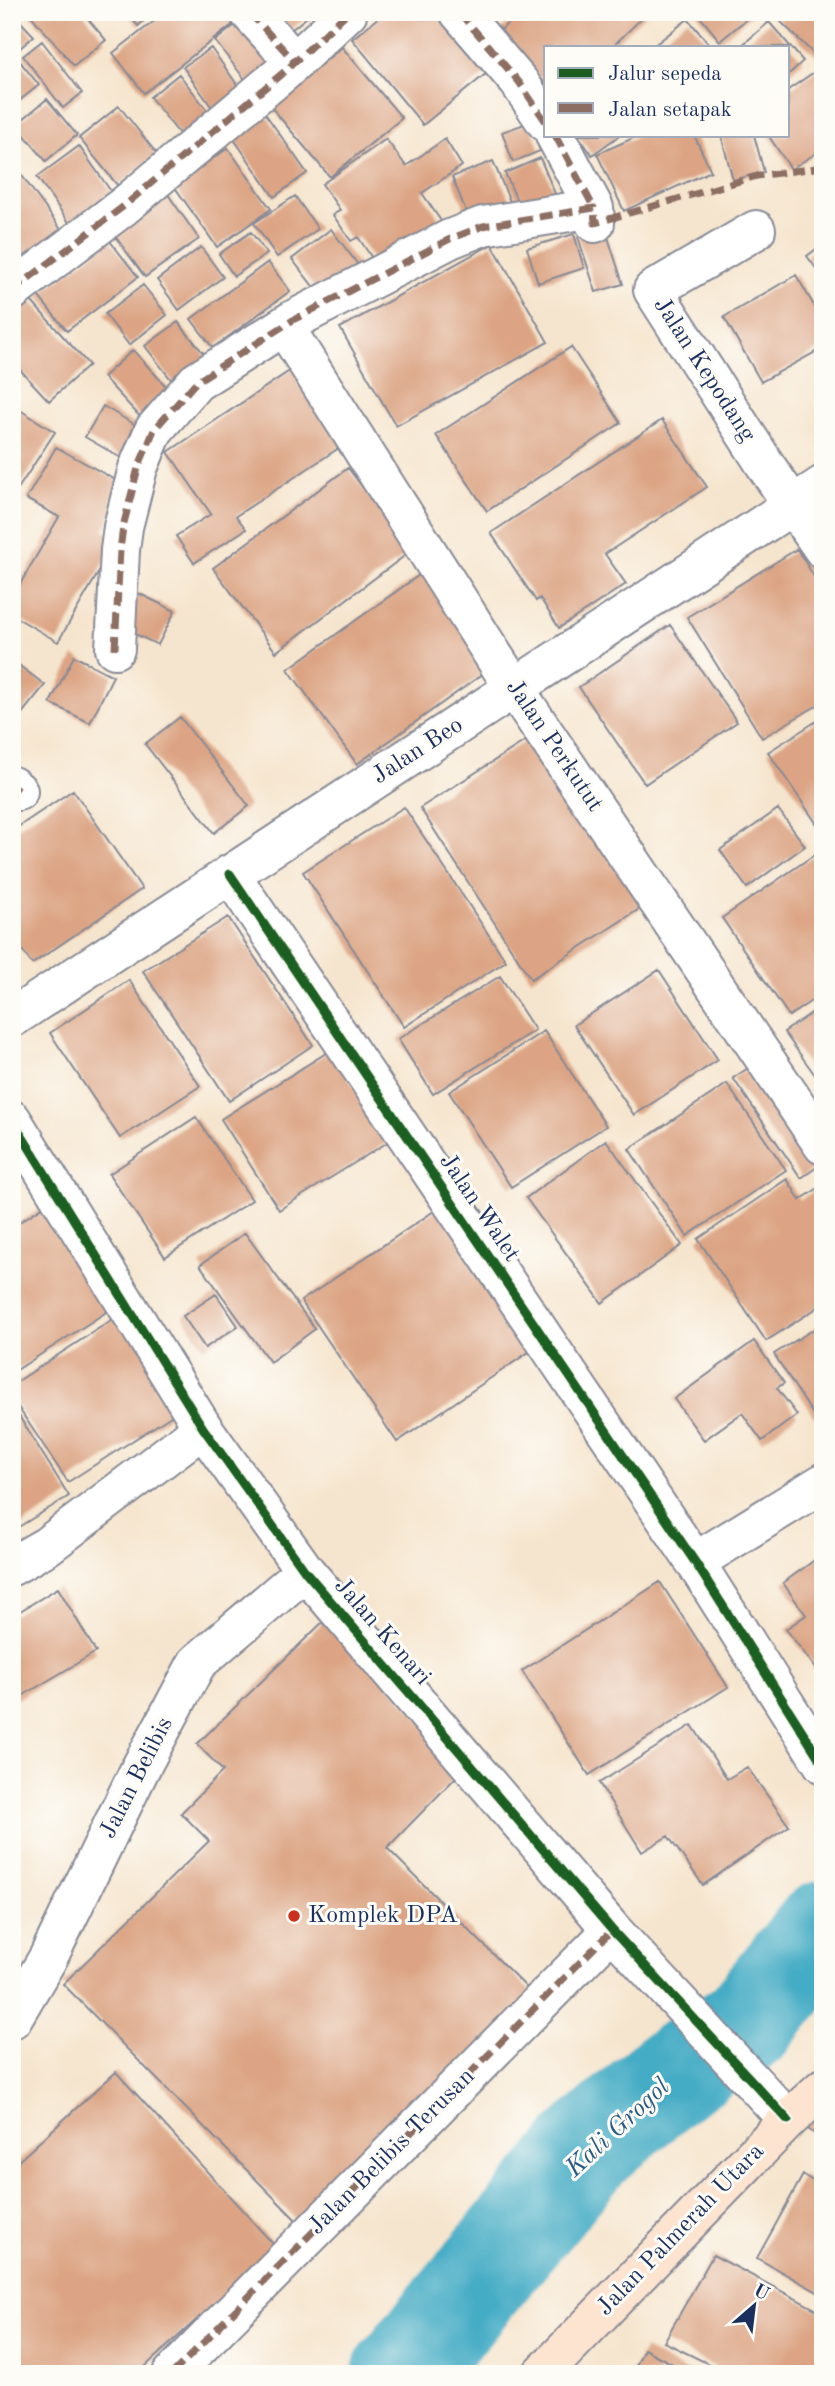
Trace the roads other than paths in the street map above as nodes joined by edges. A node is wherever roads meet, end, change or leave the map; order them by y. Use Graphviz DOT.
graph roads {
  1 [pos="250,12"];
  2 [pos="348,12"];
  3 [pos="459,12"];
  4 [pos="295,62"];
  5 [pos="544,119"];
  6 [pos="556,136"];
  7 [pos="756,230"];
  8 [pos="12,291"];
  9 [pos="294,342"];
  10 [pos="808,495"];
  11 [pos="823,549"];
  12 [pos="115,649"];
  13 [pos="514,688"];
  14 [pos="230,874"];
  15 [pos="12,1018"];
  16 [pos="12,1120"];
  17 [pos="823,1145"];
  18 [pos="203,1428"];
  19 [pos="823,1483"];
  20 [pos="695,1562"];
  21 [pos="12,1566"];
  22 [pos="305,1571"];
  23 [pos="823,1764"];
  24 [pos="612,1930"];
  25 [pos="12,2019"];
  26 [pos="823,2088"];
  27 [pos="788,2120"];
  28 [pos="172,2374"];
  29 [pos="542,2374"];
  1 -- 4 [label="street"];
  2 -- 4 [label="street"];
  3 -- 5 [label="street"];
  4 -- 8 [label="street"];
  6 -- 12 [label="street"];
  7 -- 10 [label="street, Jalan Kepodang"];
  9 -- 13 [label="street, Jalan Perkutut"];
  10 -- 11 [label="street, Jalan Kepodang"];
  10 -- 13 [label="street, Jalan Beo"];
  13 -- 14 [label="street, Jalan Beo"];
  13 -- 17 [label="street, Jalan Perkutut"];
  14 -- 15 [label="street, Jalan Beo"];
  14 -- 20 [label="street, Jalan Walet"];
  16 -- 18 [label="street, Jalan Kenari"];
  18 -- 21 [label="street"];
  18 -- 22 [label="street, Jalan Kenari"];
  19 -- 20 [label="street"];
  20 -- 23 [label="street"];
  22 -- 24 [label="street, Jalan Kenari"];
  22 -- 25 [label="street, Jalan Belibis"];
  24 -- 27 [label="street, Jalan Kenari"];
  24 -- 28 [label="street, Jalan Belibis Terusan"];
  26 -- 27 [label="street, Jalan Palmerah Utara"];
  27 -- 29 [label="street, Jalan Palmerah Utara"];
}
